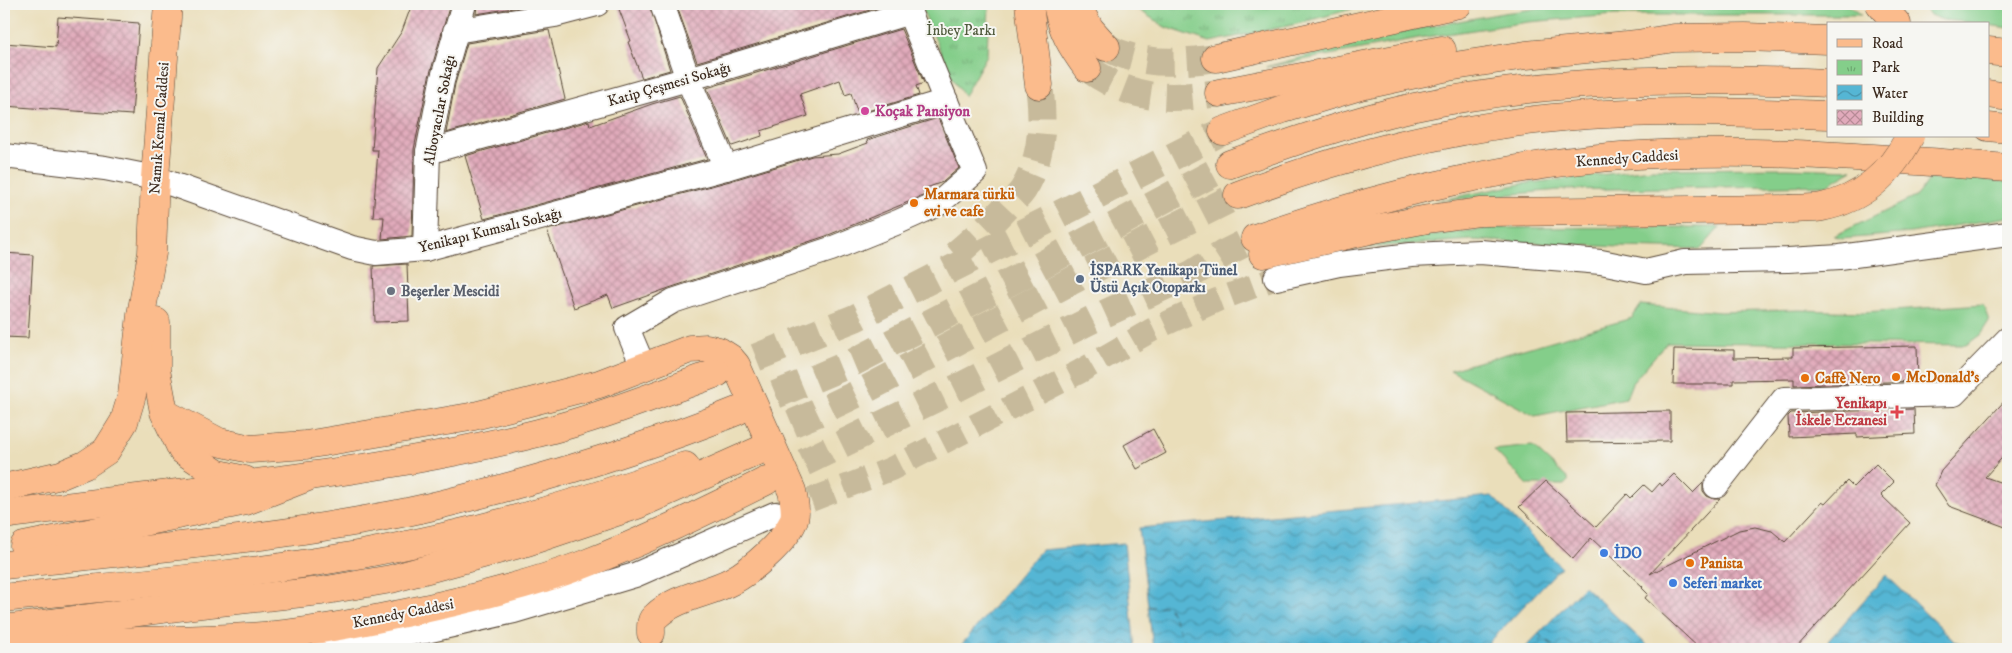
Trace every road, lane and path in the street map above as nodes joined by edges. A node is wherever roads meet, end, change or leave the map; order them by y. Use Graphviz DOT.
graph roads {
  1 [pos="168,4"];
  2 [pos="464,4"];
  3 [pos="596,4"];
  4 [pos="662,4"];
  5 [pos="1029,4"];
  6 [pos="1057,4"];
  7 [pos="1076,4"];
  8 [pos="1458,4"];
  9 [pos="1880,4"];
  10 [pos="908,8"];
  11 [pos="1895,22"];
  12 [pos="455,31"];
  13 [pos="1674,38"];
  14 [pos="1827,40"];
  15 [pos="1106,47"];
  16 [pos="1990,51"];
  17 [pos="2008,53"];
  18 [pos="1216,58"];
  19 [pos="1087,68"];
  20 [pos="688,79"];
  21 [pos="1827,83"];
  22 [pos="1039,85"];
  23 [pos="1219,93"];
  24 [pos="1990,94"];
  25 [pos="2008,97"];
  26 [pos="946,101"];
  27 [pos="1827,115"];
  28 [pos="1990,127"];
  29 [pos="2008,129"];
  30 [pos="1223,131"];
  31 [pos="1909,138"];
  32 [pos="428,152"];
  33 [pos="4,156"];
  34 [pos="1896,160"];
  35 [pos="1896,160"];
  36 [pos="1896,160"];
  37 [pos="1896,160"];
  38 [pos="1230,164"];
  39 [pos="726,168"];
  40 [pos="2008,168"];
  41 [pos="155,178"];
  42 [pos="1238,196"];
  43 [pos="2008,234"];
  44 [pos="425,249"];
  45 [pos="152,253"];
  46 [pos="1276,278"];
  47 [pos="2008,339"];
  48 [pos="642,366"];
  49 [pos="717,373"];
  50 [pos="737,412"];
  51 [pos="166,414"];
  52 [pos="308,477"];
  53 [pos="766,481"];
  54 [pos="259,483"];
  55 [pos="1716,486"];
  56 [pos="4,488"];
  57 [pos="775,514"];
  58 [pos="4,515"];
  59 [pos="4,550"];
  60 [pos="4,565"];
  61 [pos="4,598"];
  62 [pos="4,628"];
  63 [pos="651,633"];
  64 [pos="275,635"];
  65 [pos="18,649"];
  1 -- 41 [label="main road, Namık Kemal Caddesi"];
  2 -- 12 [label="street, Alboyacılar Sokağı"];
  3 -- 12 [label="street"];
  4 -- 20 [label="street"];
  5 -- 22 [label="main road"];
  6 -- 19 [label="main road"];
  7 -- 15 [label="main road"];
  8 -- 18 [label="main road"];
  9 -- 11 [label="main road"];
  10 -- 20 [label="street, Katip Çeşmesi Sokağı"];
  10 -- 26 [label="street"];
  12 -- 32 [label="street, Alboyacılar Sokağı"];
  13 -- 14 [label="main road"];
  13 -- 23 [label="main road"];
  13 -- 30 [label="main road"];
  16 -- 17 [label="main road"];
  20 -- 32 [label="street, Katip Çeşmesi Sokağı"];
  20 -- 39 [label="street"];
  21 -- 38 [label="main road"];
  24 -- 25 [label="main road"];
  26 -- 39 [label="street, Yenikapı Kumsalı Sokağı"];
  26 -- 48 [label="street"];
  27 -- 42 [label="main road"];
  28 -- 29 [label="main road"];
  31 -- 37 [label="main road, Kennedy Caddesi, bridge"];
  32 -- 44 [label="street, Alboyacılar Sokağı"];
  33 -- 41 [label="street, Yenikapı Kumsalı Sokağı"];
  34 -- 40 [label="main road, Kennedy Caddesi, bridge"];
  35 -- 36 [label="main road, Kennedy Caddesi, bridge"];
  39 -- 44 [label="street, Yenikapı Kumsalı Sokağı"];
  41 -- 44 [label="street, Yenikapı Kumsalı Sokağı"];
  41 -- 45 [label="main road, Namık Kemal Caddesi"];
  43 -- 46 [label="street"];
  45 -- 51 [label="main road"];
  45 -- 56 [label="main road"];
  47 -- 55 [label="street"];
  48 -- 51 [label="main road"];
  48 -- 63 [label="main road"];
  49 -- 52 [label="main road"];
  50 -- 60 [label="main road"];
  51 -- 54 [label="main road"];
  52 -- 54 [label="main road"];
  52 -- 59 [label="main road"];
  53 -- 64 [label="main road, Kennedy Caddesi"];
  54 -- 58 [label="main road"];
  57 -- 64 [label="street"];
  61 -- 62 [label="main road"];
  64 -- 65 [label="main road, Kennedy Caddesi"];
}
